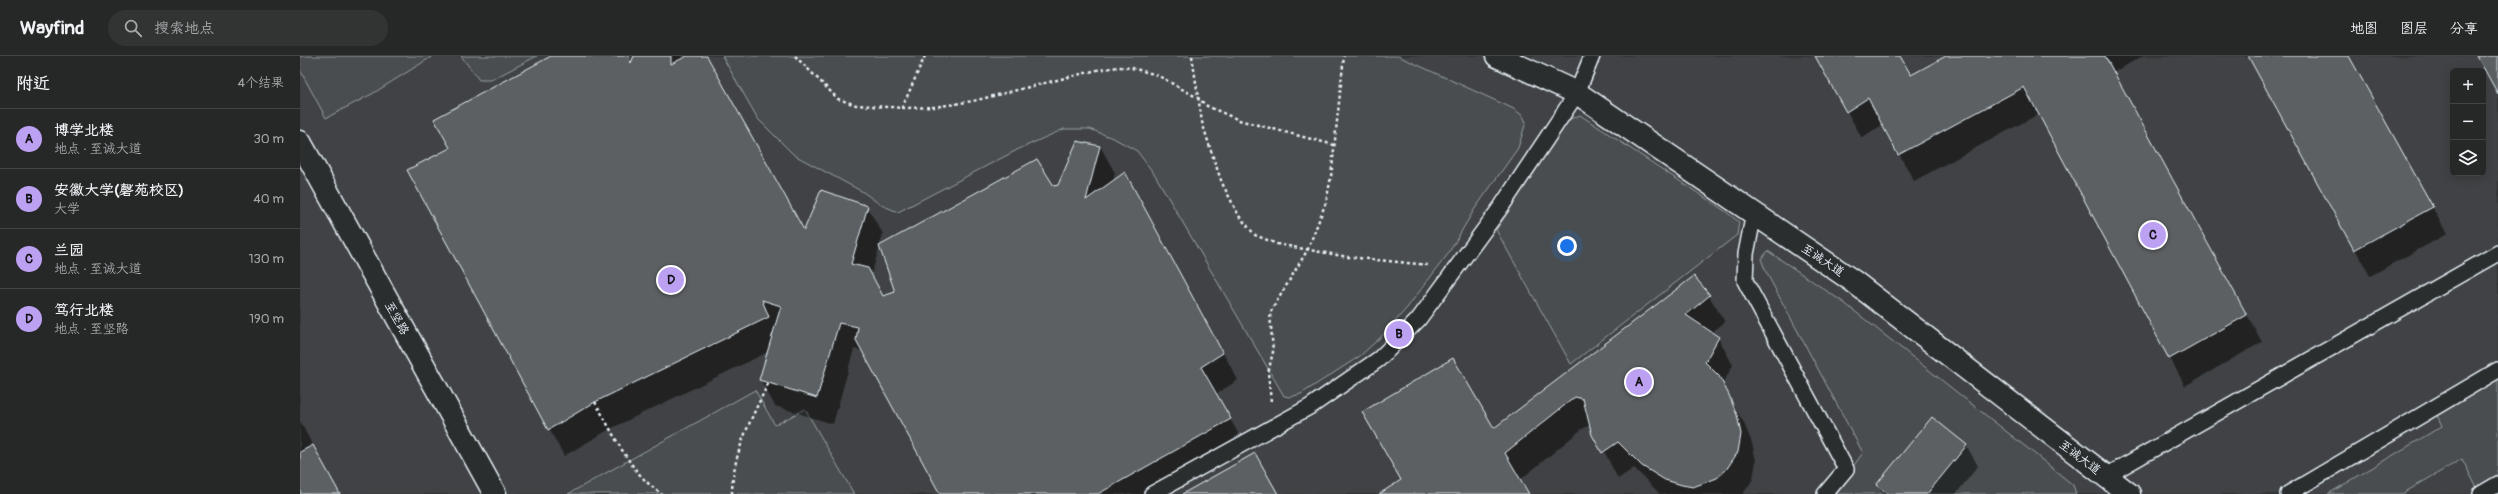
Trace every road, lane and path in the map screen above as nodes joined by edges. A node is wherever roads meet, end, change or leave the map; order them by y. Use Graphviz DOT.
graph roads {
  1 [pos="795,56"];
  2 [pos="925,56"];
  3 [pos="1192,56"];
  4 [pos="1344,56"];
  5 [pos="1497,56"];
  6 [pos="1592,56"];
  7 [pos="1577,92"];
  8 [pos="1198,98"];
  9 [pos="902,108"];
  10 [pos="300,142"];
  11 [pos="1334,145"];
  12 [pos="1754,213"];
  13 [pos="1308,249"];
  14 [pos="2498,252"];
  15 [pos="1456,268"];
  16 [pos="2498,370"];
  17 [pos="769,382"];
  18 [pos="595,402"];
  19 [pos="1284,421"];
  20 [pos="2106,476"];
  21 [pos="2498,484"];
  22 [pos="495,494"];
  23 [pos="662,494"];
  24 [pos="732,494"];
  25 [pos="1152,494"];
  26 [pos="1825,494"];
  27 [pos="2129,494"];
  28 [pos="2288,494"];
  29 [pos="2481,494"];
  1 -- 9 [label="path"];
  2 -- 9 [label="path"];
  3 -- 8 [label="path"];
  4 -- 11 [label="path"];
  5 -- 7 [label="street, 至诚大道"];
  6 -- 7 [label="lane"];
  7 -- 12 [label="street, 至诚大道"];
  7 -- 15 [label="lane"];
  8 -- 9 [label="path"];
  8 -- 11 [label="path"];
  8 -- 13 [label="path"];
  10 -- 22 [label="street, 至坚路"];
  11 -- 13 [label="path"];
  12 -- 20 [label="street, 至诚大道"];
  12 -- 26 [label="lane"];
  13 -- 15 [label="path"];
  13 -- 19 [label="path"];
  14 -- 20 [label="lane"];
  15 -- 19 [label="lane"];
  16 -- 28 [label="lane"];
  17 -- 24 [label="path"];
  18 -- 23 [label="path"];
  19 -- 25 [label="lane"];
  20 -- 27 [label="street, 至诚大道"];
  21 -- 29 [label="lane"];
}
